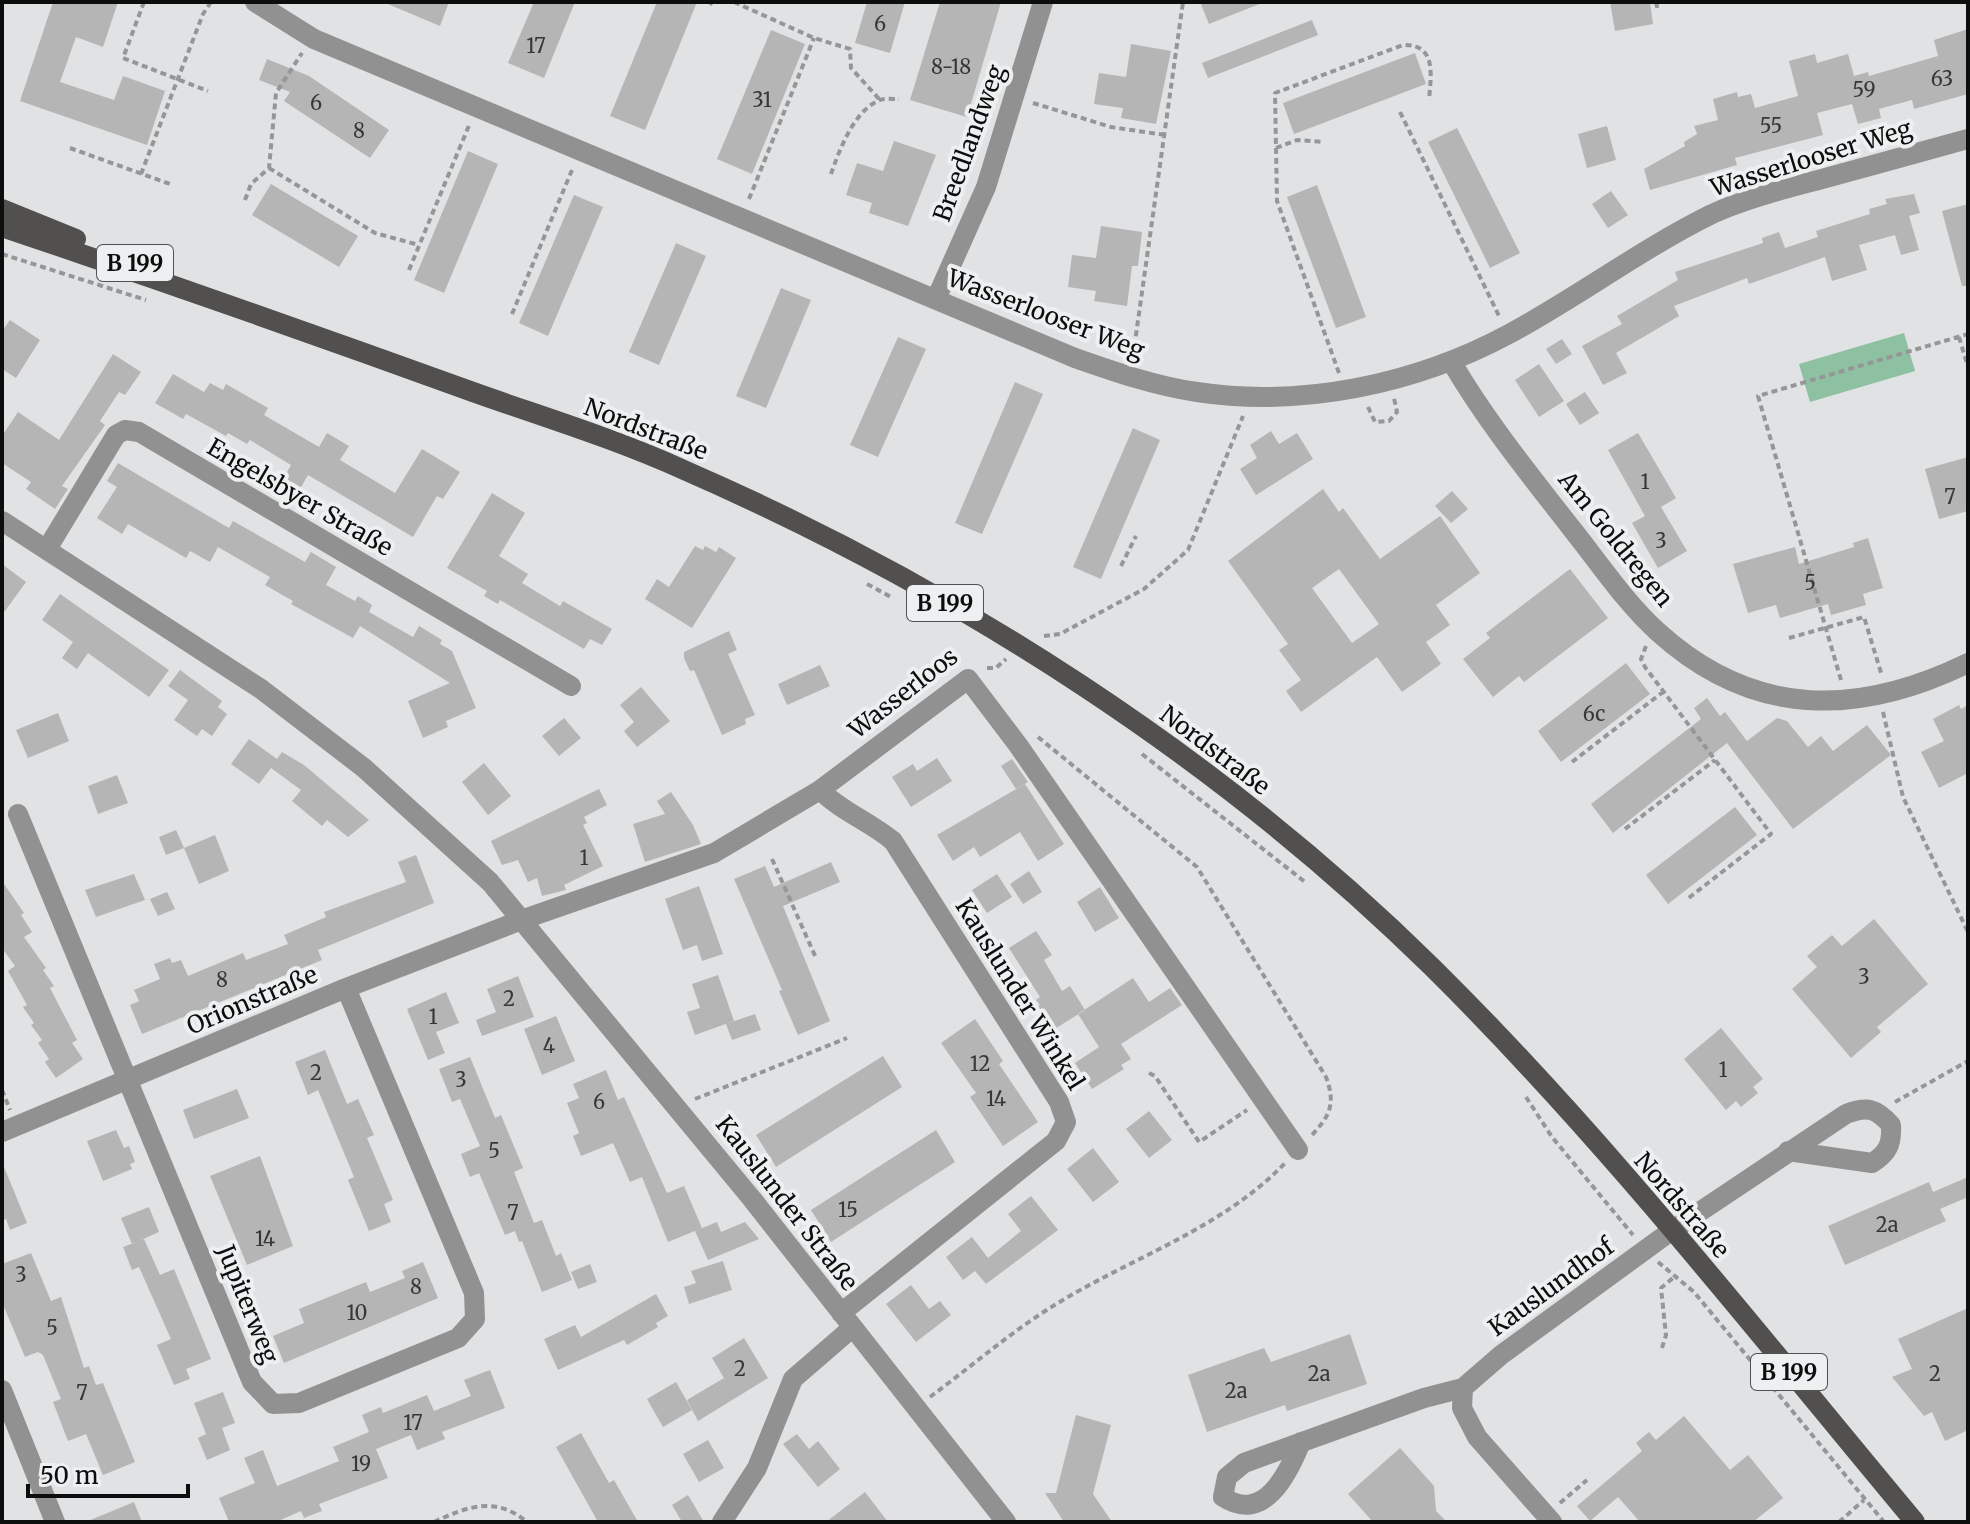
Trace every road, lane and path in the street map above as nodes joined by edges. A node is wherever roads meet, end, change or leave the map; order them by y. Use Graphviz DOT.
graph roads {
  1 [pos="144,2"];
  2 [pos="211,2"];
  3 [pos="255,2"];
  4 [pos="734,2"];
  5 [pos="1043,2"];
  6 [pos="1183,2"];
  7 [pos="1656,2"];
  8 [pos="1658,11"];
  9 [pos="814,38"];
  10 [pos="314,39"];
  11 [pos="178,79"];
  12 [pos="208,91"];
  13 [pos="1015,97"];
  14 [pos="899,99"];
  15 [pos="880,100"];
  16 [pos="1429,100"];
  17 [pos="477,106"];
  18 [pos="1400,112"];
  19 [pos="1165,135"];
  20 [pos="1968,139"];
  21 [pos="1324,142"];
  22 [pos="70,148"];
  23 [pos="1276,148"];
  24 [pos="581,149"];
  25 [pos="269,168"];
  26 [pos="141,174"];
  27 [pos="831,174"];
  28 [pos="170,184"];
  29 [pos="245,200"];
  30 [pos="2,209"];
  31 [pos="742,216"];
  32 [pos="2,227"];
  33 [pos="419,245"];
  34 [pos="409,270"];
  35 [pos="936,299"];
  36 [pos="512,314"];
  37 [pos="269,318"];
  38 [pos="1509,334"];
  39 [pos="1968,334"];
  40 [pos="1959,337"];
  41 [pos="1451,361"];
  42 [pos="1968,367"];
  43 [pos="1130,377"];
  44 [pos="1390,380"];
  45 [pos="1354,387"];
  46 [pos="1251,396"];
  47 [pos="2,521"];
  48 [pos="1136,536"];
  49 [pos="47,549"];
  50 [pos="1121,566"];
  51 [pos="855,578"];
  52 [pos="896,600"];
  53 [pos="1826,628"];
  54 [pos="1658,632"];
  55 [pos="1789,638"];
  56 [pos="992,652"];
  57 [pos="1011,652"];
  58 [pos="1968,663"];
  59 [pos="1018,668"];
  60 [pos="968,679"];
  61 [pos="571,686"];
  62 [pos="1663,692"];
  63 [pos="1883,695"];
  64 [pos="1847,701"];
  65 [pos="1030,730"];
  66 [pos="1133,747"];
  67 [pos="1715,760"];
  68 [pos="1572,762"];
  69 [pos="820,790"];
  70 [pos="18,814"];
  71 [pos="1625,829"];
  72 [pos="772,859"];
  73 [pos="1307,883"];
  74 [pos="1686,900"];
  75 [pos="524,919"];
  76 [pos="1968,932"];
  77 [pos="816,958"];
  78 [pos="346,988"];
  79 [pos="847,1038"];
  80 [pos="1968,1061"];
  81 [pos="1149,1073"];
  82 [pos="128,1081"];
  83 [pos="1518,1085"];
  84 [pos="1263,1099"];
  85 [pos="1899,1099"];
  86 [pos="679,1109"];
  87 [pos="2,1132"];
  88 [pos="1298,1150"];
  89 [pos="1788,1151"];
  90 [pos="1671,1231"];
  91 [pos="1646,1250"];
  92 [pos="1673,1278"];
  93 [pos="846,1321"];
  94 [pos="1662,1348"];
  95 [pos="1463,1388"];
  96 [pos="2,1390"];
  97 [pos="915,1408"];
  98 [pos="1301,1442"];
  99 [pos="1587,1480"];
  100 [pos="1865,1500"];
  101 [pos="1549,1518"];
  102 [pos="55,1522"];
  103 [pos="434,1522"];
  104 [pos="527,1522"];
  105 [pos="722,1522"];
  106 [pos="1006,1522"];
  107 [pos="1839,1522"];
  108 [pos="1884,1522"];
  109 [pos="1915,1522"];
  1 -- 11 [label="path"];
  2 -- 11 [label="path"];
  3 -- 10 [label="street, Wasserlooser Weg"];
  4 -- 9 [label="path"];
  5 -- 13 [label="street, Breedlandweg"];
  6 -- 19 [label="path"];
  7 -- 8 [label="path"];
  9 -- 15 [label="path"];
  9 -- 31 [label="path"];
  10 -- 17 [label="street, Wasserlooser Weg"];
  10 -- 25 [label="path"];
  11 -- 12 [label="path"];
  11 -- 26 [label="path"];
  13 -- 19 [label="path"];
  13 -- 35 [label="street, Breedlandweg"];
  14 -- 15 [label="path"];
  15 -- 27 [label="path"];
  16 -- 23 [label="path"];
  17 -- 24 [label="street, Wasserlooser Weg"];
  17 -- 33 [label="path"];
  18 -- 38 [label="path"];
  19 -- 43 [label="path"];
  20 -- 38 [label="street, Wasserlooser Weg"];
  21 -- 23 [label="path"];
  22 -- 26 [label="path"];
  23 -- 45 [label="path"];
  24 -- 31 [label="street, Wasserlooser Weg"];
  24 -- 36 [label="path"];
  25 -- 29 [label="path"];
  25 -- 33 [label="path"];
  26 -- 28 [label="path"];
  30 -- 37 [label="main road, Nordstraße / B 199"];
  31 -- 35 [label="street, Wasserlooser Weg"];
  32 -- 37 [label="main road, Nordstraße / B 199"];
  33 -- 34 [label="path"];
  35 -- 43 [label="street, Wasserlooser Weg"];
  37 -- 57 [label="main road, Nordstraße / B 199"];
  38 -- 41 [label="street, Wasserlooser Weg"];
  39 -- 40 [label="path"];
  40 -- 42 [label="path"];
  40 -- 53 [label="path"];
  41 -- 44 [label="street, Wasserlooser Weg"];
  41 -- 54 [label="street, Am Goldregen"];
  43 -- 46 [label="street, Wasserlooser Weg"];
  44 -- 45 [label="street, Wasserlooser Weg"];
  44 -- 45 [label="path"];
  45 -- 46 [label="street, Wasserlooser Weg"];
  46 -- 57 [label="path, Wasserloos"];
  47 -- 49 [label="street"];
  48 -- 50 [label="path"];
  49 -- 61 [label="street, Engelsbyer Straße"];
  49 -- 75 [label="street"];
  51 -- 52 [label="path"];
  53 -- 55 [label="path"];
  53 -- 63 [label="path"];
  53 -- 64 [label="path"];
  54 -- 62 [label="path"];
  54 -- 64 [label="street, Am Goldregen"];
  56 -- 57 [label="path"];
  57 -- 59 [label="path"];
  57 -- 60 [label="path, Wasserloos"];
  57 -- 90 [label="main road, Nordstraße / B 199"];
  58 -- 63 [label="street, Am Goldregen"];
  60 -- 69 [label="street, Wasserloos"];
  60 -- 84 [label="street"];
  62 -- 67 [label="path"];
  62 -- 68 [label="path"];
  63 -- 64 [label="street, Am Goldregen"];
  63 -- 76 [label="path"];
  65 -- 88 [label="path"];
  66 -- 73 [label="path"];
  67 -- 71 [label="path"];
  67 -- 74 [label="path"];
  69 -- 75 [label="street, Wasserloos"];
  69 -- 93 [label="street, Kauslunder Winkel"];
  70 -- 82 [label="street, Jupiterweg"];
  72 -- 77 [label="path"];
  75 -- 78 [label="street, Orionstraße"];
  75 -- 86 [label="street, Kauslunder Straße"];
  78 -- 82 [label="street, Orionstraße"];
  78 -- 82 [label="street, Jupiterweg"];
  79 -- 86 [label="path"];
  80 -- 85 [label="path"];
  81 -- 84 [label="path"];
  82 -- 87 [label="street, Orionstraße"];
  83 -- 91 [label="path"];
  84 -- 88 [label="street"];
  86 -- 93 [label="street, Kauslunder Straße"];
  88 -- 97 [label="path"];
  89 -- 89 [label="street, Kauslundhof"];
  89 -- 90 [label="street, Kauslundhof"];
  90 -- 91 [label="street, Kauslundhof"];
  90 -- 109 [label="main road, Nordstraße / B 199"];
  91 -- 92 [label="path"];
  91 -- 95 [label="street, Kauslundhof"];
  92 -- 94 [label="path"];
  92 -- 100 [label="path"];
  93 -- 97 [label="street, Kauslunder Straße"];
  93 -- 105 [label="street"];
  95 -- 98 [label="street, Kauslundhof"];
  95 -- 101 [label="street"];
  96 -- 102 [label="street"];
  97 -- 106 [label="street, Kauslunder Straße"];
  99 -- 101 [label="path"];
  100 -- 107 [label="path"];
  100 -- 108 [label="path"];
  103 -- 104 [label="path"];
}
